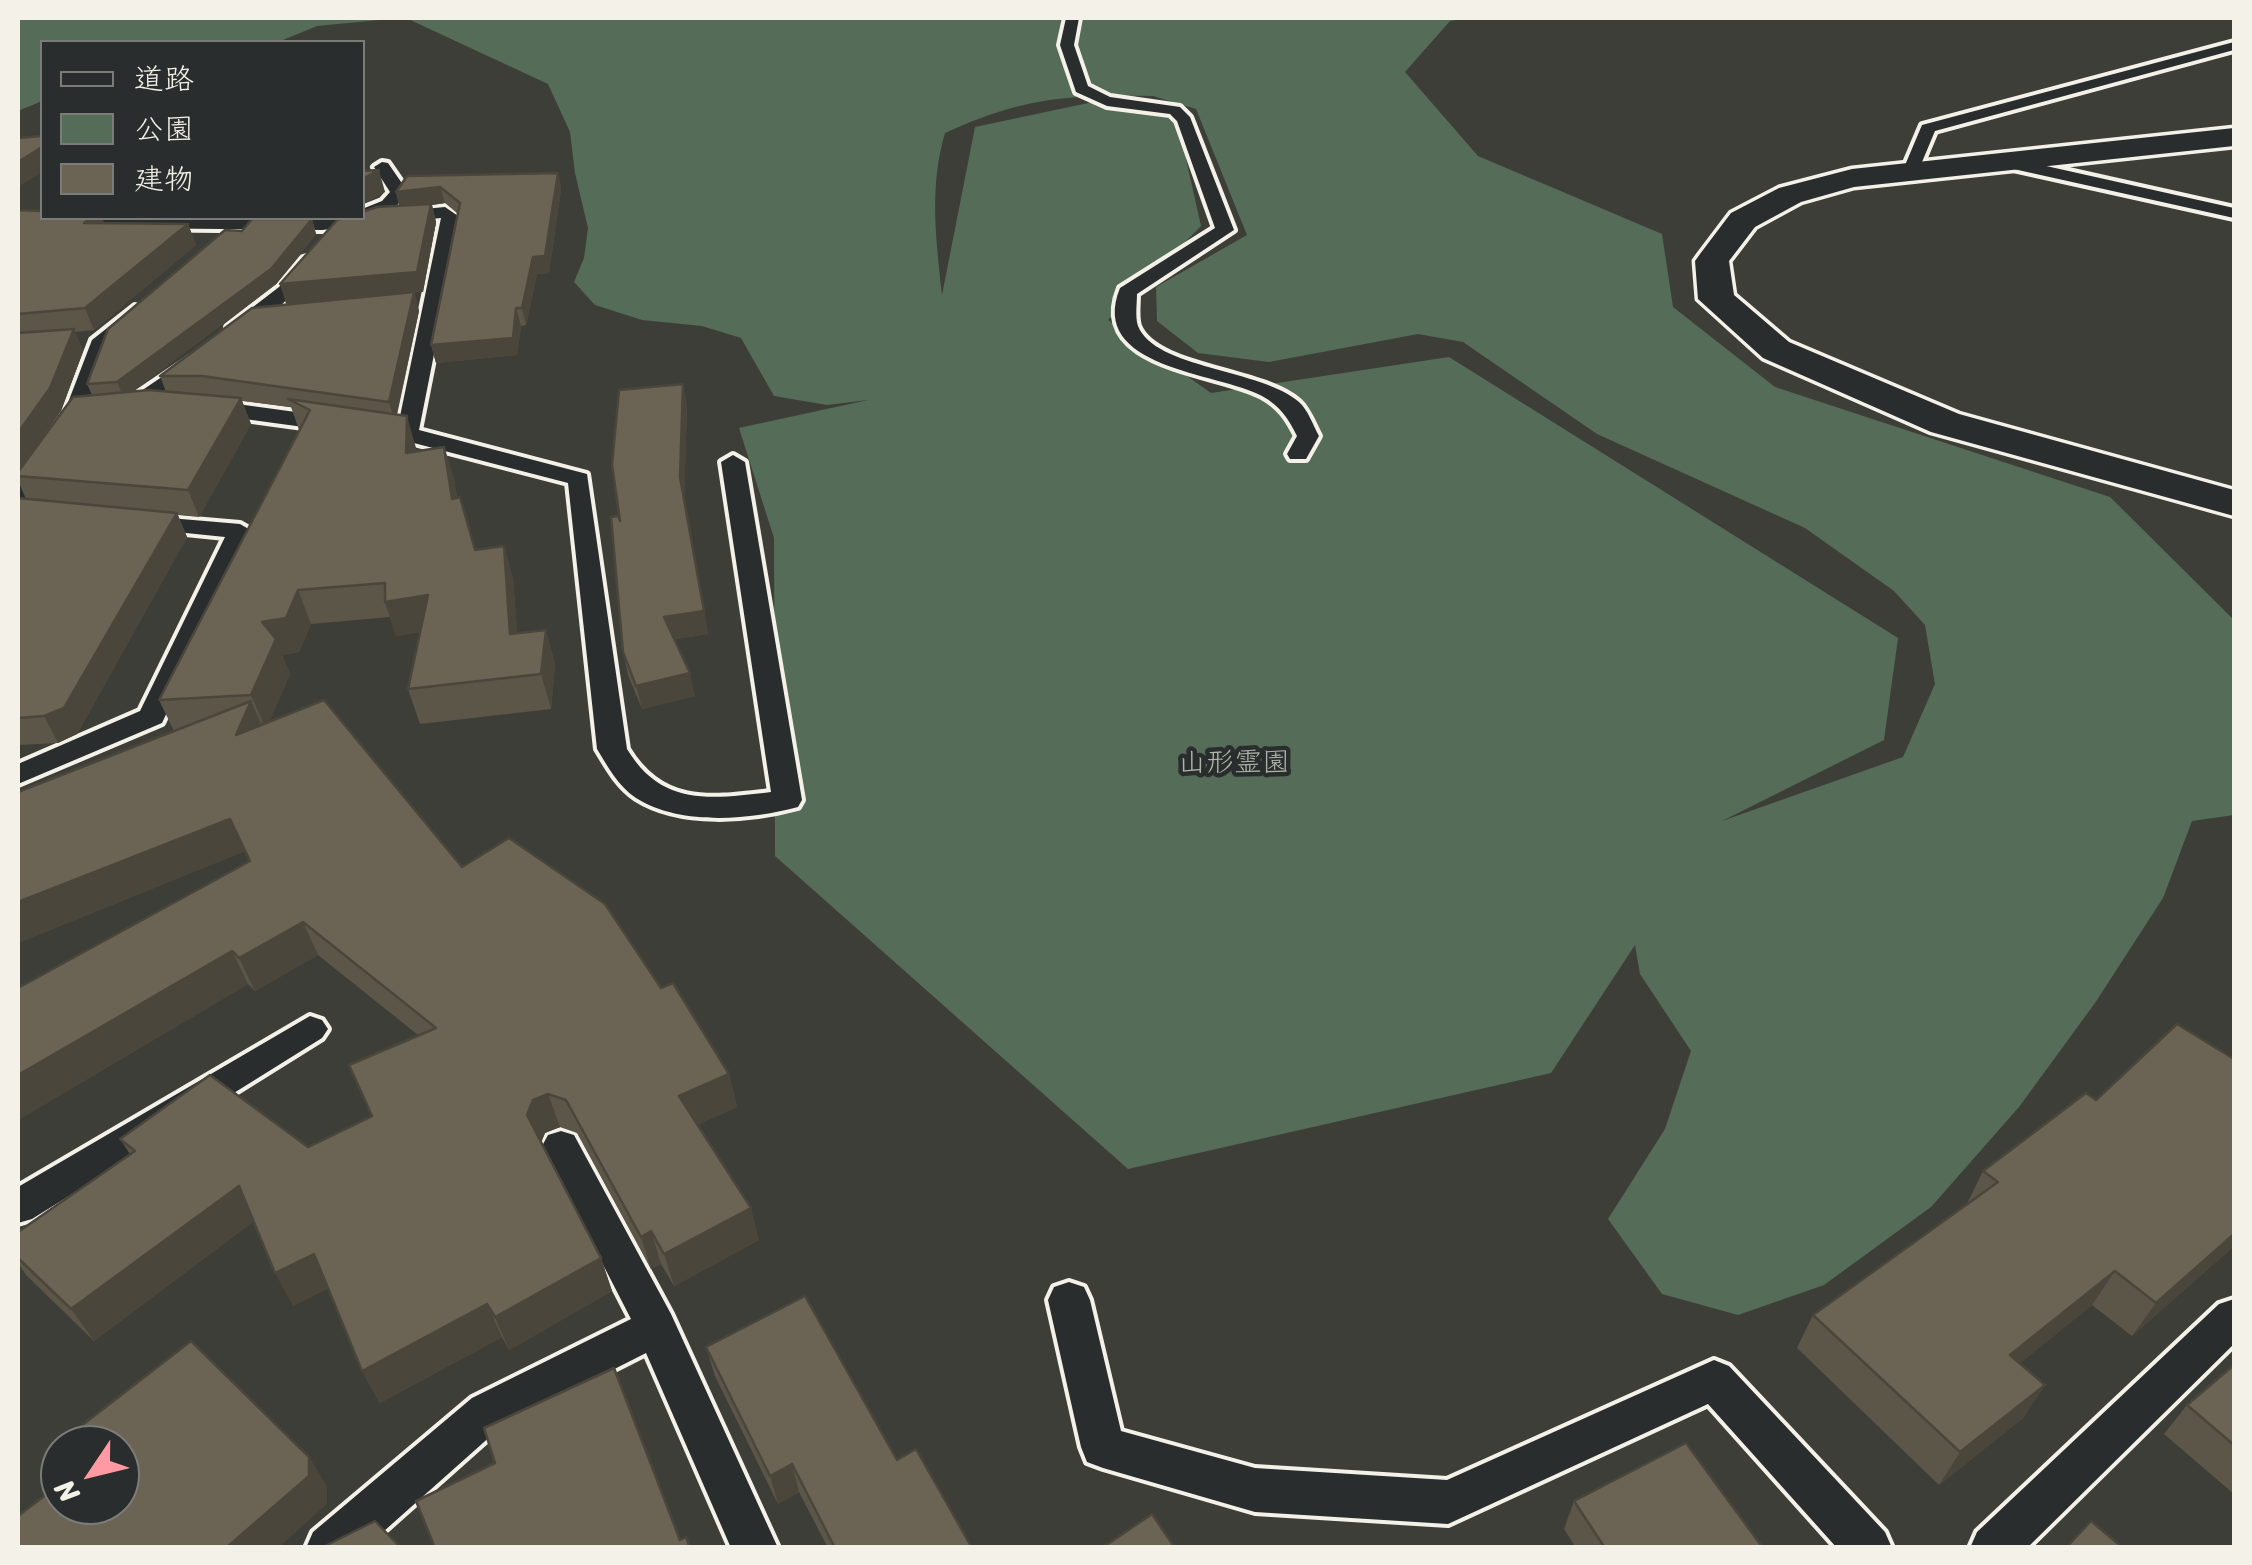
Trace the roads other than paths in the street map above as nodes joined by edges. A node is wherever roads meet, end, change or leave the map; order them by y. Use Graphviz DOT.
graph roads {
  1 [pos="1072,18"];
  2 [pos="2234,46"];
  3 [pos="2234,137"];
  4 [pos="1997,160"];
  5 [pos="382,167"];
  6 [pos="1911,170"];
  7 [pos="365,214"];
  8 [pos="2234,214"];
  9 [pos="365,218"];
  10 [pos="315,220"];
  11 [pos="352,220"];
  12 [pos="18,222"];
  13 [pos="240,222"];
  14 [pos="212,246"];
  15 [pos="157,293"];
  16 [pos="288,314"];
  17 [pos="252,318"];
  18 [pos="101,412"];
  19 [pos="407,434"];
  20 [pos="1298,454"];
  21 [pos="733,462"];
  22 [pos="2234,504"];
  23 [pos="24,507"];
  24 [pos="110,520"];
  25 [pos="18,775"];
  26 [pos="310,1029"];
  27 [pos="561,1146"];
  28 [pos="18,1207"];
  29 [pos="1070,1300"];
  30 [pos="2234,1317"];
  31 [pos="656,1328"];
  32 [pos="329,1548"];
  33 [pos="755,1548"];
  34 [pos="1869,1548"];
  35 [pos="1993,1548"];
  1 -- 20 [label="lane"];
  2 -- 6 [label="lane"];
  3 -- 4 [label="street"];
  4 -- 6 [label="street"];
  4 -- 8 [label="lane"];
  5 -- 7 [label="lane"];
  6 -- 22 [label="street"];
  9 -- 19 [label="lane"];
  10 -- 13 [label="lane"];
  11 -- 17 [label="lane"];
  12 -- 13 [label="lane"];
  13 -- 14 [label="lane"];
  15 -- 18 [label="lane"];
  16 -- 17 [label="lane"];
  17 -- 18 [label="lane"];
  18 -- 19 [label="lane"];
  18 -- 23 [label="lane"];
  19 -- 21 [label="lane"];
  24 -- 25 [label="lane"];
  26 -- 28 [label="lane"];
  27 -- 31 [label="lane"];
  29 -- 34 [label="lane"];
  30 -- 35 [label="lane"];
  31 -- 32 [label="lane"];
  31 -- 33 [label="lane"];
}
